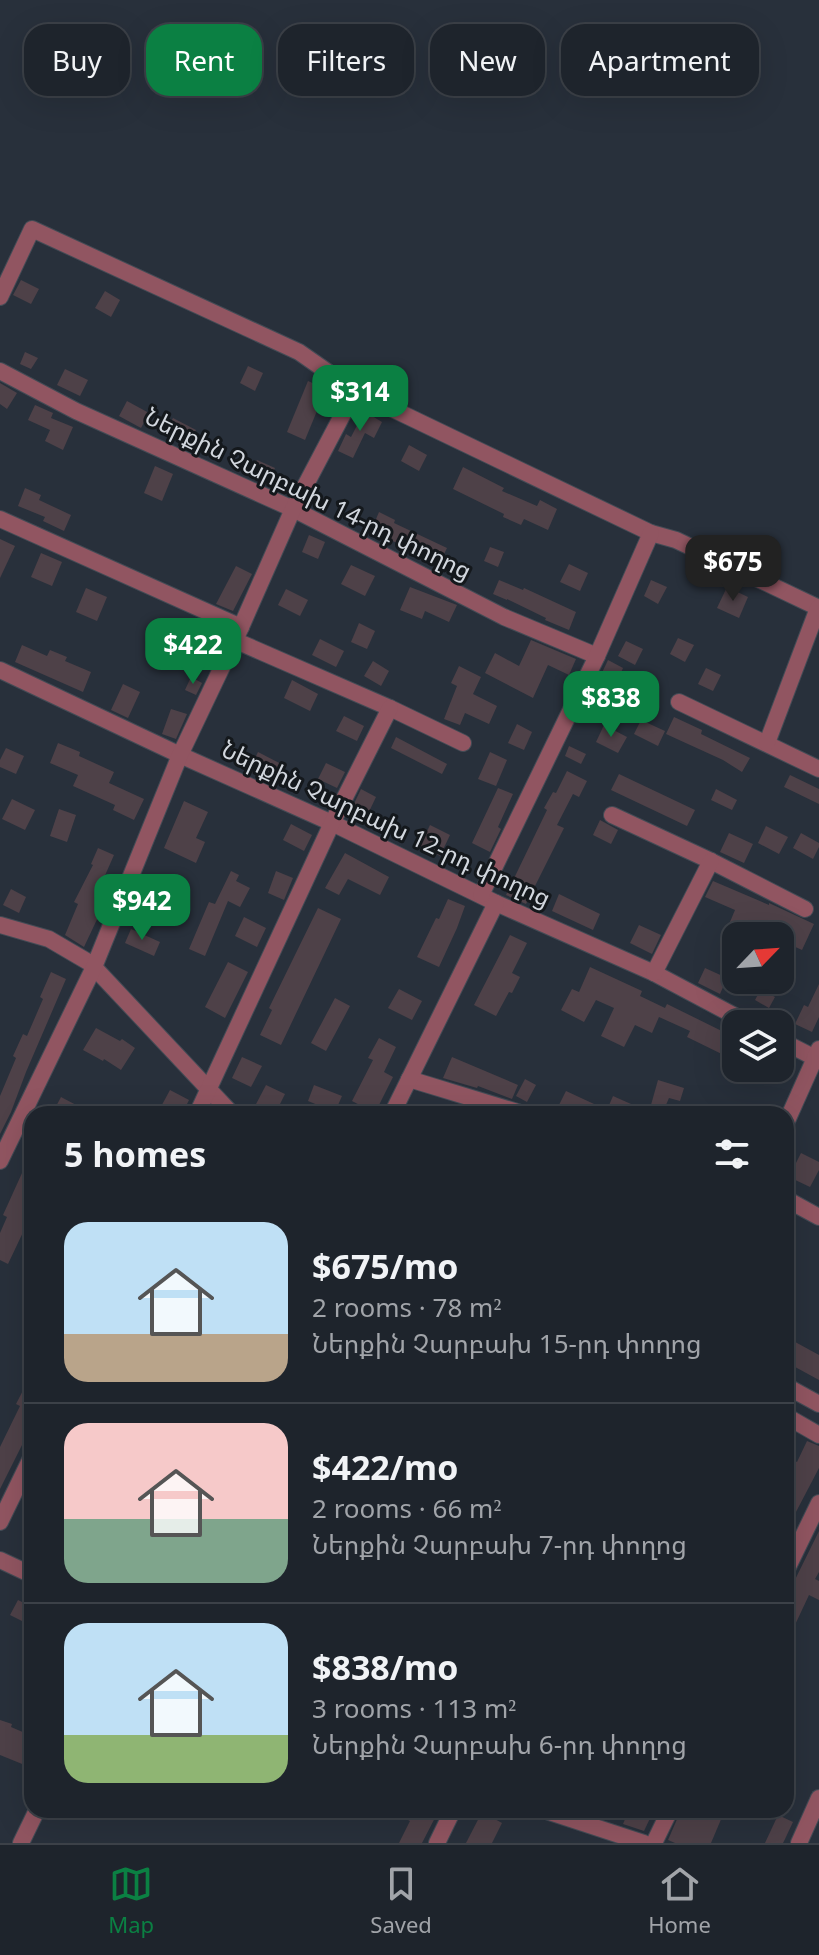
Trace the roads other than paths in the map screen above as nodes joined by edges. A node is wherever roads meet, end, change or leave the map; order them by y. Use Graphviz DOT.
graph roads {
  1 [pos="0,297"];
  2 [pos="0,371"];
  3 [pos="355,391"];
  4 [pos="293,509"];
  5 [pos="0,519"];
  6 [pos="651,533"];
  7 [pos="818,608"];
  8 [pos="238,634"];
  9 [pos="597,656"];
  10 [pos="0,671"];
  11 [pos="679,702"];
  12 [pos="390,708"];
  13 [pos="463,743"];
  14 [pos="767,743"];
  15 [pos="180,755"];
  16 [pos="819,769"];
  17 [pos="612,815"];
  18 [pos="332,823"];
  19 [pos="711,861"];
  20 [pos="488,899"];
  21 [pos="805,909"];
  22 [pos="0,925"];
  23 [pos="94,967"];
  24 [pos="654,973"];
  25 [pos="724,1010"];
  26 [pos="794,1046"];
  27 [pos="817,1056"];
  28 [pos="409,1079"];
  29 [pos="210,1089"];
  30 [pos="27,1106"];
  31 [pos="201,1106"];
  32 [pos="225,1106"];
  33 [pos="396,1106"];
  34 [pos="498,1106"];
  35 [pos="794,1106"];
  36 [pos="24,1111"];
  37 [pos="0,1161"];
  38 [pos="794,1203"];
  39 [pos="819,1217"];
  40 [pos="794,1390"];
  41 [pos="819,1404"];
  42 [pos="794,1421"];
  43 [pos="819,1435"];
  44 [pos="24,1472"];
  45 [pos="819,1503"];
  46 [pos="0,1522"];
  47 [pos="794,1555"];
  48 [pos="0,1560"];
  49 [pos="24,1571"];
  50 [pos="819,1798"];
  51 [pos="33,1818"];
  52 [pos="449,1818"];
  53 [pos="567,1818"];
  54 [pos="666,1818"];
  55 [pos="21,1843"];
  56 [pos="437,1843"];
  57 [pos="644,1843"];
  58 [pos="654,1843"];
  59 [pos="799,1843"];
  1 -- 3 [label="street"];
  2 -- 4 [label="street, Ներքին Չարբախ 14-րդ փողոց"];
  3 -- 4 [label="street"];
  3 -- 6 [label="street"];
  4 -- 8 [label="street"];
  4 -- 9 [label="street, Ներքին Չարբախ 14-րդ փողոց"];
  5 -- 8 [label="street"];
  6 -- 7 [label="street"];
  6 -- 9 [label="street"];
  7 -- 14 [label="street"];
  8 -- 12 [label="street"];
  8 -- 15 [label="street"];
  9 -- 20 [label="street"];
  10 -- 15 [label="street, Ներքին Չարբախ 12-րդ փողոց"];
  11 -- 14 [label="street"];
  12 -- 13 [label="street"];
  12 -- 18 [label="street"];
  14 -- 16 [label="street"];
  15 -- 18 [label="street, Ներքին Չարբախ 12-րդ փողոց"];
  15 -- 23 [label="street"];
  17 -- 19 [label="street"];
  18 -- 20 [label="street, Ներքին Չարբախ 12-րդ փողոց"];
  18 -- 29 [label="street"];
  19 -- 21 [label="street"];
  19 -- 24 [label="street"];
  20 -- 24 [label="street, Ներքին Չարբախ 12-րդ փողոց"];
  20 -- 28 [label="street"];
  22 -- 23 [label="street"];
  23 -- 29 [label="street"];
  23 -- 30 [label="street"];
  24 -- 25 [label="street, Ներքին Չարբախ 12-րդ փողոց"];
  26 -- 27 [label="street"];
  27 -- 35 [label="street"];
  28 -- 33 [label="street"];
  28 -- 34 [label="street"];
  29 -- 31 [label="street"];
  29 -- 32 [label="street"];
  36 -- 37 [label="street"];
  38 -- 39 [label="street"];
  40 -- 41 [label="street"];
  42 -- 43 [label="street"];
  44 -- 46 [label="street"];
  45 -- 47 [label="street"];
  48 -- 49 [label="street"];
  50 -- 59 [label="street"];
  51 -- 55 [label="street"];
  52 -- 56 [label="street"];
  53 -- 57 [label="street"];
  54 -- 58 [label="street"];
}
